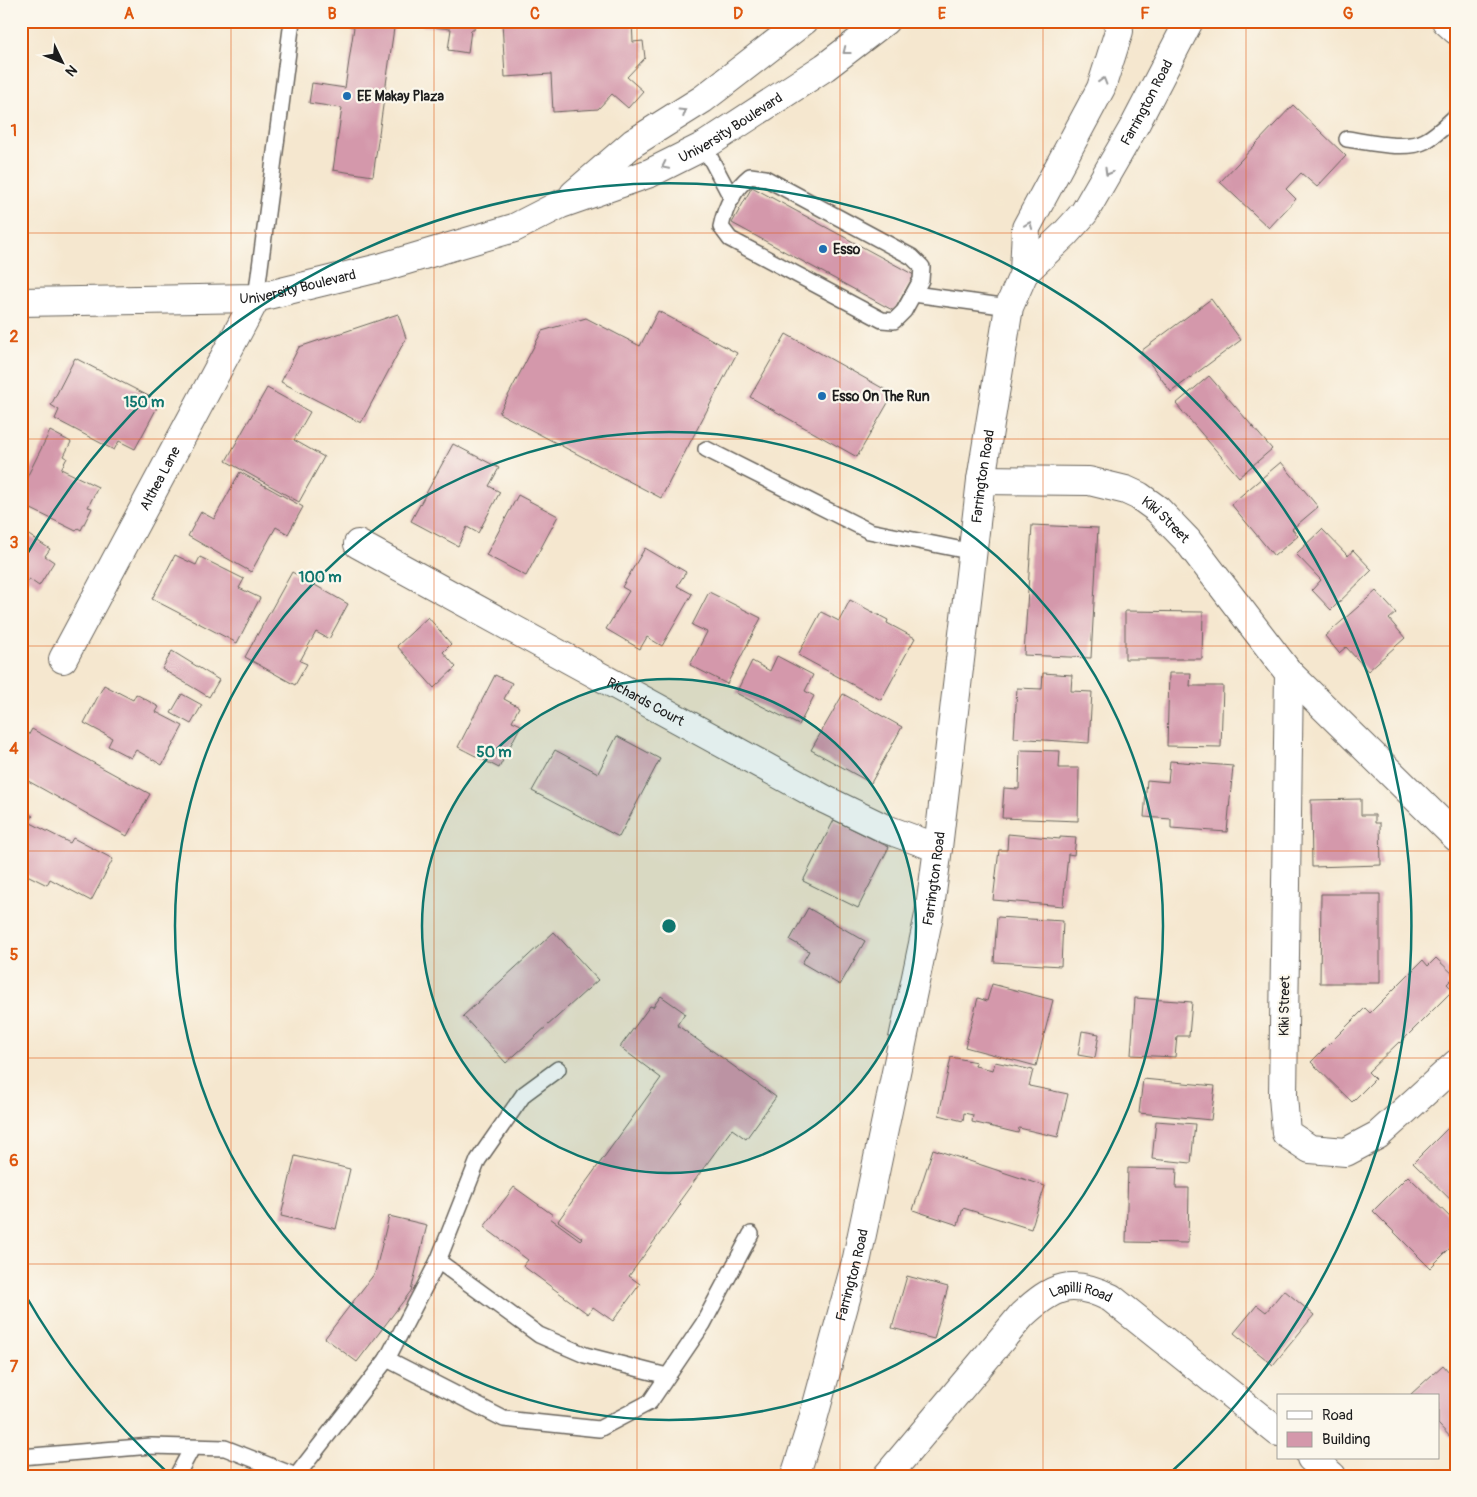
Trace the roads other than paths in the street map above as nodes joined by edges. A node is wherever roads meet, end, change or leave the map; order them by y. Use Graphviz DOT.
graph roads {
  1 [pos="292,21"];
  2 [pos="804,21"];
  3 [pos="885,21"];
  4 [pos="1118,21"];
  5 [pos="1189,21"];
  6 [pos="1446,21"];
  7 [pos="1456,30"];
  8 [pos="1456,116"];
  9 [pos="1347,139"];
  10 [pos="704,146"];
  11 [pos="732,199"];
  12 [pos="561,204"];
  13 [pos="1024,273"];
  14 [pos="914,294"];
  15 [pos="256,298"];
  16 [pos="21,302"];
  17 [pos="1009,307"];
  18 [pos="706,449"];
  19 [pos="981,480"];
  20 [pos="358,544"];
  21 [pos="973,552"];
  22 [pos="63,659"];
  23 [pos="1289,673"];
  24 [pos="1456,837"];
  25 [pos="938,848"];
  26 [pos="1456,1064"];
  27 [pos="558,1069"];
  28 [pos="751,1234"];
  29 [pos="438,1261"];
  30 [pos="388,1360"];
  31 [pos="667,1376"];
  32 [pos="1277,1431"];
  33 [pos="192,1448"];
  34 [pos="21,1457"];
  35 [pos="1313,1460"];
  36 [pos="177,1476"];
  37 [pos="296,1476"];
  38 [pos="795,1476"];
  39 [pos="887,1476"];
  40 [pos="1332,1476"];
  1 -- 15 [label="lane"];
  12 -- 2 [label="main road, University Boulevard, one-way"];
  3 -- 10 [label="main road, University Boulevard, one-way"];
  13 -- 4 [label="main road, Farrington Road, one-way"];
  5 -- 13 [label="main road, Farrington Road, one-way"];
  6 -- 7 [label="main road"];
  8 -- 9 [label="lane"];
  10 -- 11 [label="lane"];
  10 -- 12 [label="main road, University Boulevard, one-way"];
  11 -- 14 [label="lane"];
  11 -- 14 [label="lane"];
  12 -- 15 [label="main road, University Boulevard"];
  13 -- 17 [label="main road, Farrington Road"];
  14 -- 17 [label="lane"];
  15 -- 16 [label="main road, University Boulevard"];
  15 -- 22 [label="main road, Althea Lane"];
  17 -- 19 [label="main road, Farrington Road"];
  18 -- 21 [label="lane"];
  19 -- 21 [label="main road, Farrington Road"];
  19 -- 23 [label="main road, Kiki Street"];
  20 -- 25 [label="main road, Richards Court"];
  21 -- 25 [label="main road, Farrington Road"];
  23 -- 24 [label="main road, Kiki Street"];
  23 -- 26 [label="main road, Kiki Street"];
  25 -- 38 [label="main road, Farrington Road"];
  27 -- 29 [label="lane"];
  28 -- 31 [label="lane"];
  29 -- 30 [label="lane"];
  29 -- 31 [label="lane"];
  30 -- 31 [label="lane"];
  30 -- 37 [label="lane"];
  32 -- 39 [label="main road, Lapilli Road"];
  33 -- 34 [label="lane"];
  33 -- 36 [label="lane"];
  33 -- 37 [label="lane"];
  35 -- 40 [label="main road"];
}
